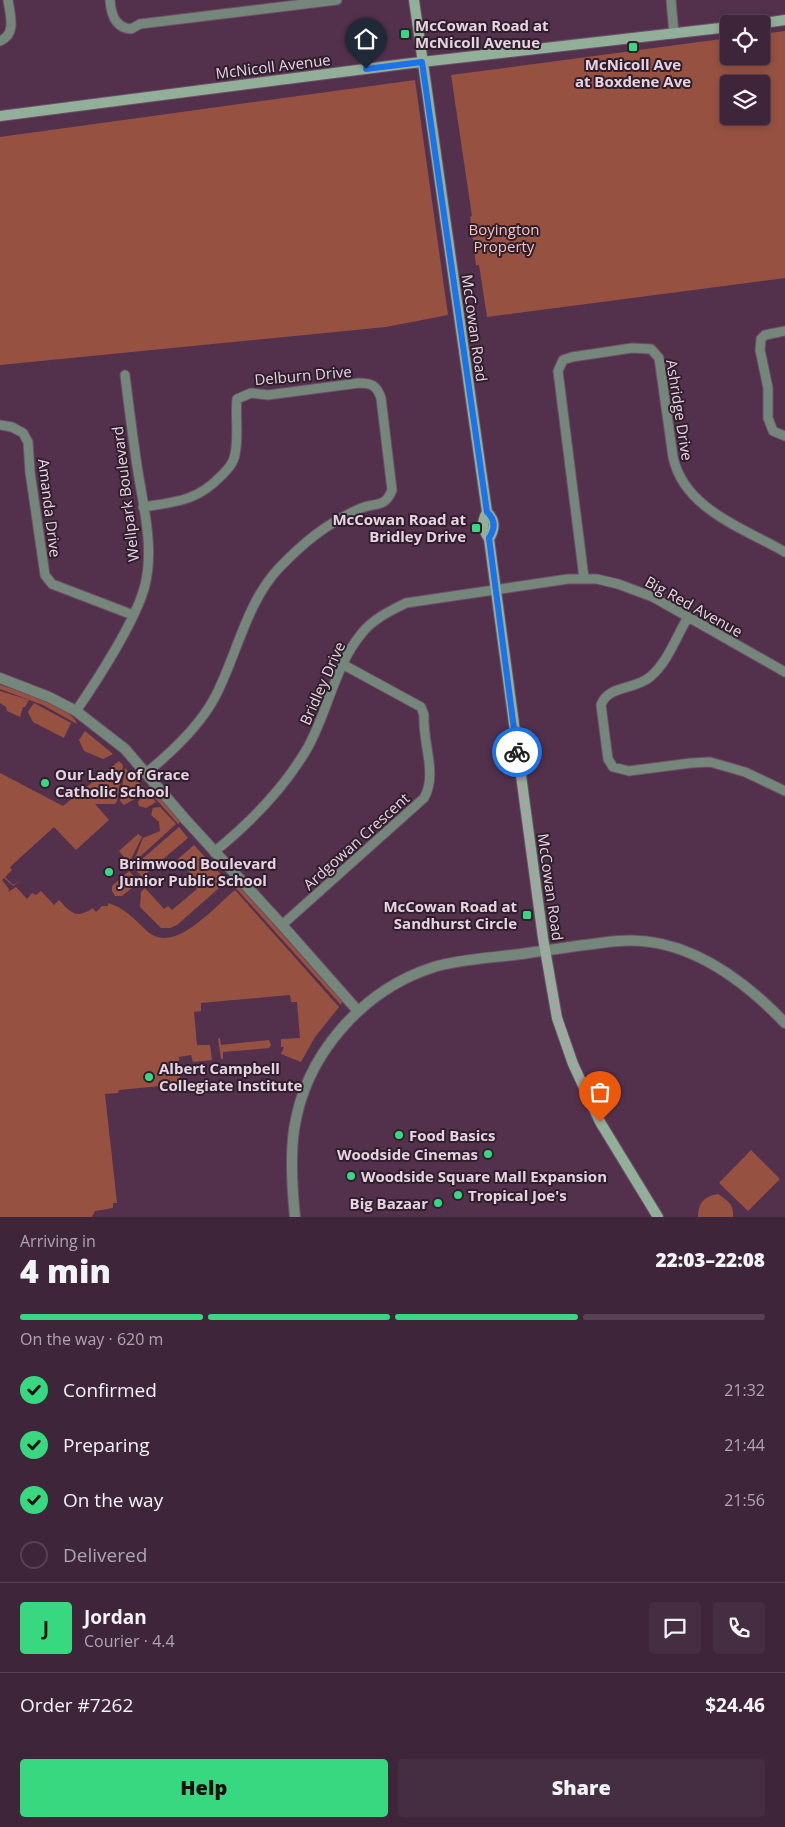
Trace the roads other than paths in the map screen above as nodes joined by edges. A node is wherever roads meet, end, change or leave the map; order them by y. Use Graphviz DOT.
graph roads {
  1 [pos="8,0"];
  2 [pos="110,0"];
  3 [pos="337,0"];
  4 [pos="414,0"];
  5 [pos="671,0"];
  6 [pos="785,20"];
  7 [pos="770,22"];
  8 [pos="720,28"];
  9 [pos="674,34"];
  10 [pos="0,42"];
  11 [pos="422,62"];
  12 [pos="0,116"];
  13 [pos="785,331"];
  14 [pos="125,375"];
  15 [pos="0,425"];
  16 [pos="785,436"];
  17 [pos="143,507"];
  18 [pos="785,552"];
  19 [pos="584,578"];
  20 [pos="496,589"];
  21 [pos="133,615"];
  22 [pos="688,617"];
  23 [pos="344,665"];
  24 [pos="785,672"];
  25 [pos="0,678"];
  26 [pos="76,711"];
  27 [pos="146,773"];
  28 [pos="785,791"];
  29 [pos="214,852"];
  30 [pos="282,924"];
  31 [pos="545,951"];
  32 [pos="358,1011"];
  33 [pos="783,1017"];
  34 [pos="294,1217"];
  35 [pos="658,1217"];
  1 -- 10 [label="street"];
  2 -- 3 [label="street"];
  4 -- 11 [label="main road, McCowan Road"];
  5 -- 9 [label="street"];
  6 -- 7 [label="main road"];
  8 -- 9 [label="main road, McNicoll Avenue"];
  9 -- 11 [label="main road, McNicoll Avenue"];
  11 -- 12 [label="main road, McNicoll Avenue"];
  11 -- 20 [label="main road, McCowan Road"];
  13 -- 16 [label="street"];
  14 -- 17 [label="street, Wellpark Boulevard"];
  15 -- 21 [label="street, Amanda Drive"];
  17 -- 21 [label="street, Wellpark Boulevard"];
  17 -- 27 [label="street, Delburn Drive"];
  18 -- 19 [label="street, Ashridge Drive"];
  19 -- 20 [label="street, Big Red Avenue"];
  19 -- 22 [label="street, Big Red Avenue"];
  20 -- 23 [label="street, Bridley Drive"];
  20 -- 31 [label="main road, McCowan Road"];
  21 -- 26 [label="street, Wellpark Boulevard"];
  22 -- 24 [label="street, Big Red Avenue"];
  22 -- 28 [label="street"];
  23 -- 29 [label="street, Bridley Drive"];
  23 -- 30 [label="street, Ardgowan Crescent"];
  25 -- 26 [label="street"];
  26 -- 27 [label="street"];
  27 -- 29 [label="street"];
  29 -- 30 [label="street"];
  30 -- 32 [label="street"];
  31 -- 32 [label="street"];
  31 -- 33 [label="street"];
  31 -- 35 [label="main road, McCowan Road"];
  32 -- 34 [label="street"];
}
